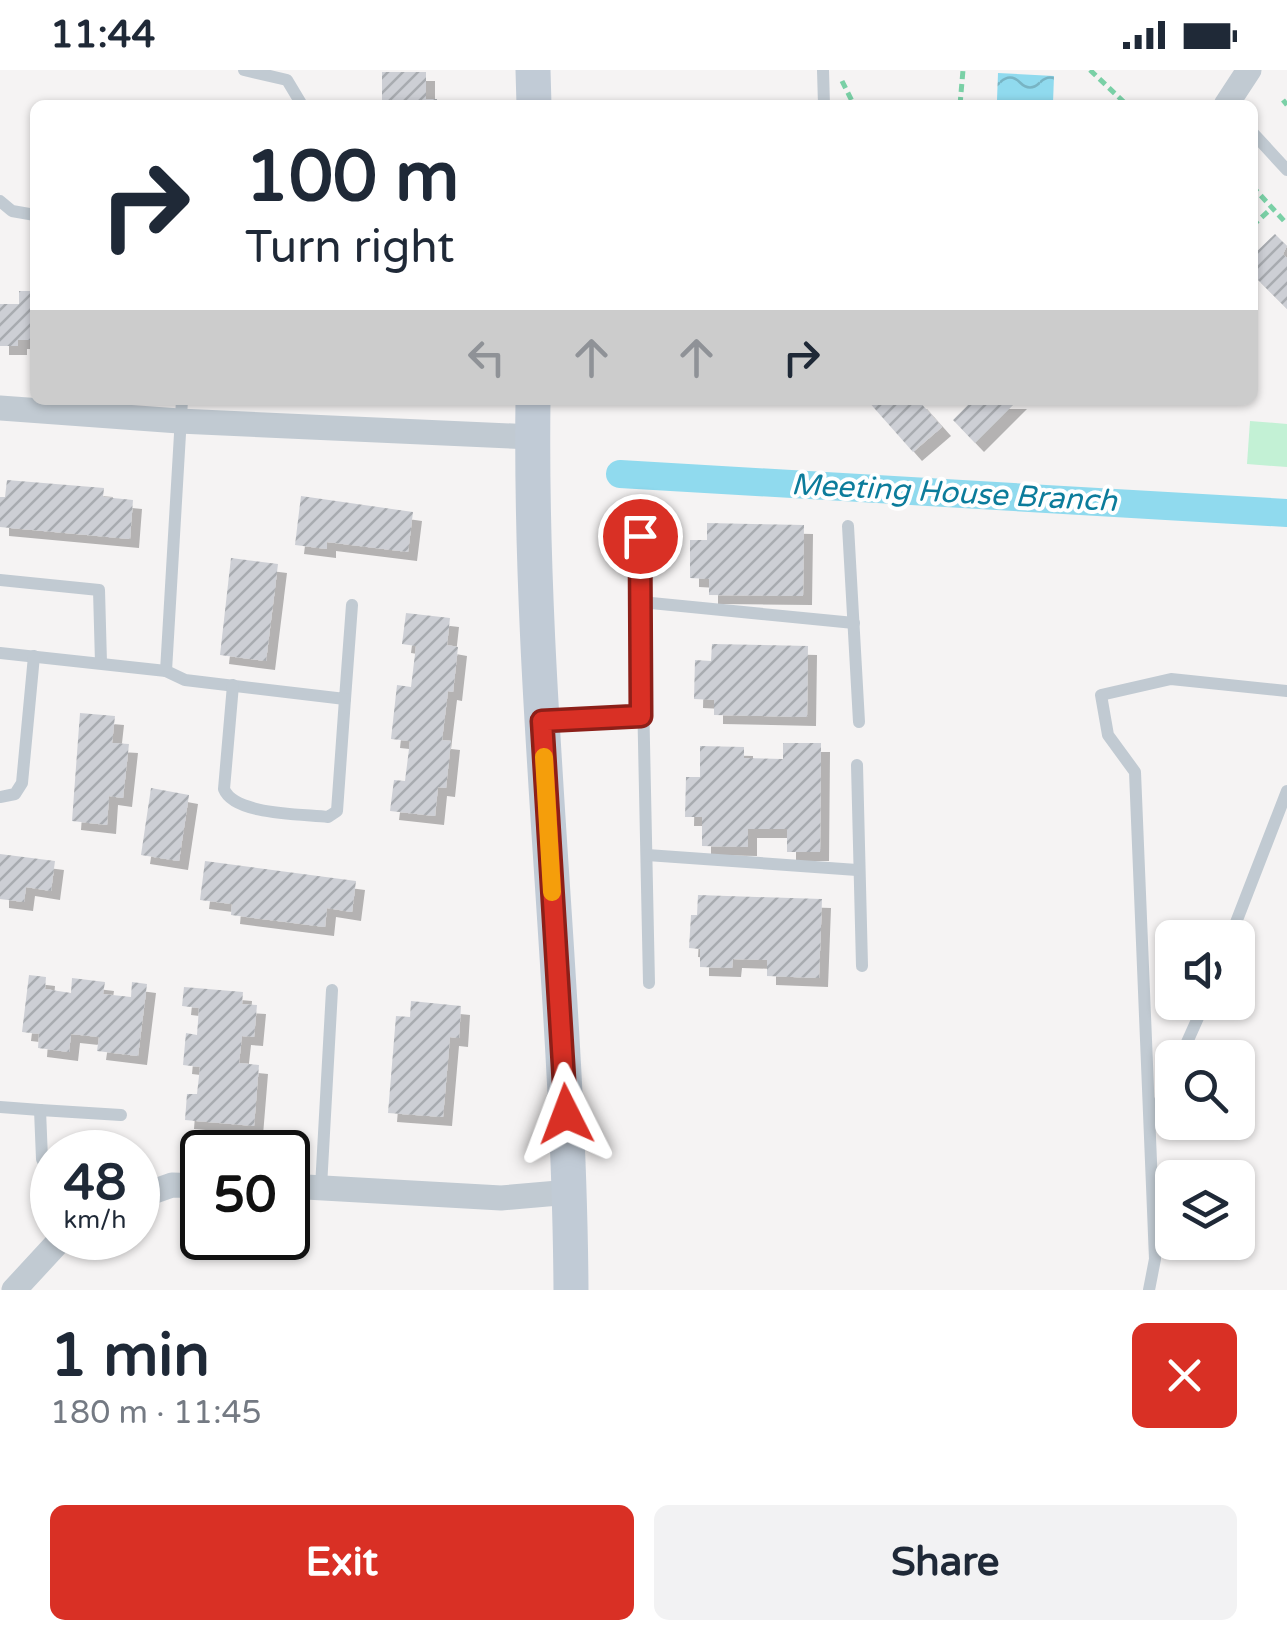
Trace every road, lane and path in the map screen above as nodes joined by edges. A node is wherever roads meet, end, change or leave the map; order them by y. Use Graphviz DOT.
graph roads {
  1 [pos="244,70"];
  2 [pos="532,70"];
  3 [pos="962,70"];
  4 [pos="1090,70"];
  5 [pos="1249,70"];
  6 [pos="829,71"];
  7 [pos="299,100"];
  8 [pos="534,100"];
  9 [pos="825,100"];
  10 [pos="854,100"];
  11 [pos="960,100"];
  12 [pos="1121,100"];
  13 [pos="1230,100"];
  14 [pos="1258,139"];
  15 [pos="1287,170"];
  16 [pos="1258,193"];
  17 [pos="0,201"];
  18 [pos="1272,208"];
  19 [pos="30,213"];
  20 [pos="1258,221"];
  21 [pos="1287,224"];
  22 [pos="533,405"];
  23 [pos="0,408"];
  24 [pos="180,411"];
  25 [pos="533,437"];
  26 [pos="639,502"];
  27 [pos="848,526"];
  28 [pos="0,580"];
  29 [pos="641,602"];
  30 [pos="352,605"];
  31 [pos="854,623"];
  32 [pos="0,653"];
  33 [pos="34,656"];
  34 [pos="101,663"];
  35 [pos="166,671"];
  36 [pos="234,686"];
  37 [pos="1287,691"];
  38 [pos="346,699"];
  39 [pos="641,716"];
  40 [pos="542,721"];
  41 [pos="860,722"];
  42 [pos="857,764"];
  43 [pos="1287,791"];
  44 [pos="0,797"];
  45 [pos="647,855"];
  46 [pos="858,870"];
  47 [pos="1237,920"];
  48 [pos="862,966"];
  49 [pos="649,982"];
  50 [pos="332,990"];
  51 [pos="0,1107"];
  52 [pos="40,1110"];
  53 [pos="1155,1111"];
  54 [pos="120,1115"];
  55 [pos="1149,1124"];
  56 [pos="41,1130"];
  57 [pos="310,1187"];
  58 [pos="321,1187"];
  59 [pos="570,1192"];
  60 [pos="42,1260"];
  61 [pos="14,1290"];
  62 [pos="571,1290"];
  63 [pos="1149,1290"];
  1 -- 7 [label="lane"];
  2 -- 8 [label="main road"];
  3 -- 11 [label="path"];
  4 -- 12 [label="path"];
  5 -- 13 [label="street"];
  6 -- 9 [label="lane"];
  6 -- 10 [label="path"];
  14 -- 15 [label="lane"];
  16 -- 18 [label="path"];
  17 -- 19 [label="lane"];
  18 -- 20 [label="path"];
  18 -- 21 [label="path"];
  22 -- 25 [label="main road"];
  23 -- 24 [label="street"];
  24 -- 25 [label="street"];
  24 -- 35 [label="lane"];
  25 -- 40 [label="main road"];
  26 -- 29 [label="lane"];
  27 -- 31 [label="lane"];
  28 -- 34 [label="lane"];
  29 -- 31 [label="lane"];
  29 -- 39 [label="lane"];
  30 -- 38 [label="lane"];
  31 -- 41 [label="lane"];
  32 -- 33 [label="lane"];
  33 -- 34 [label="lane"];
  33 -- 44 [label="lane"];
  34 -- 35 [label="lane"];
  35 -- 36 [label="lane"];
  36 -- 38 [label="lane"];
  36 -- 38 [label="lane"];
  37 -- 55 [label="lane"];
  39 -- 40 [label="lane"];
  39 -- 45 [label="lane"];
  40 -- 59 [label="main road"];
  42 -- 46 [label="lane"];
  43 -- 47 [label="lane"];
  45 -- 46 [label="lane"];
  45 -- 49 [label="lane"];
  46 -- 48 [label="lane"];
  50 -- 58 [label="lane"];
  51 -- 52 [label="lane"];
  52 -- 54 [label="lane"];
  52 -- 56 [label="lane"];
  53 -- 55 [label="lane"];
  55 -- 63 [label="lane"];
  57 -- 58 [label="street"];
  58 -- 59 [label="street"];
  59 -- 62 [label="main road"];
  60 -- 61 [label="street"];
}
